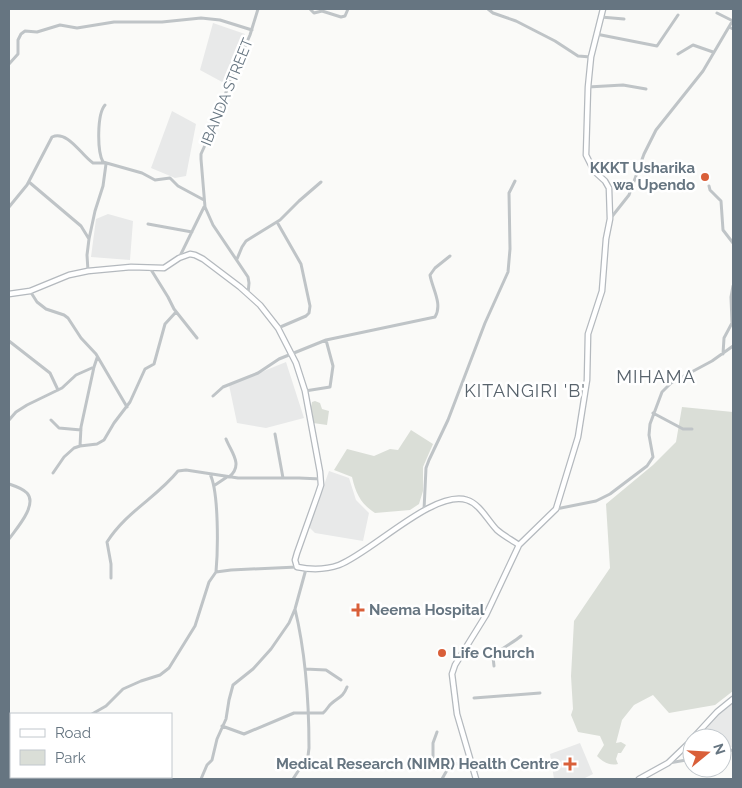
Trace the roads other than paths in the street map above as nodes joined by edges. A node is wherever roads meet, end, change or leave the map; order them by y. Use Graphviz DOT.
graph roads {
  1 [pos="258,9"];
  2 [pos="310,9"];
  3 [pos="348,9"];
  4 [pos="488,9"];
  5 [pos="603,9"];
  6 [pos="717,13"];
  7 [pos="678,15"];
  8 [pos="600,17"];
  9 [pos="624,19"];
  10 [pos="733,20"];
  11 [pos="729,27"];
  12 [pos="733,29"];
  13 [pos="252,30"];
  14 [pos="596,34"];
  15 [pos="713,52"];
  16 [pos="678,54"];
  17 [pos="591,56"];
  18 [pos="9,64"];
  19 [pos="588,87"];
  20 [pos="646,89"];
  21 [pos="105,105"];
  22 [pos="105,164"];
  23 [pos="515,181"];
  24 [pos="28,182"];
  25 [pos="321,182"];
  26 [pos="709,186"];
  27 [pos="205,200"];
  28 [pos="9,207"];
  29 [pos="205,207"];
  30 [pos="610,218"];
  31 [pos="277,222"];
  32 [pos="148,224"];
  33 [pos="192,232"];
  34 [pos="89,239"];
  35 [pos="733,243"];
  36 [pos="450,256"];
  37 [pos="179,258"];
  38 [pos="237,260"];
  39 [pos="150,267"];
  40 [pos="88,271"];
  41 [pos="733,286"];
  42 [pos="30,291"];
  43 [pos="9,294"];
  44 [pos="248,294"];
  45 [pos="176,312"];
  46 [pos="278,328"];
  47 [pos="198,338"];
  48 [pos="326,340"];
  49 [pos="9,341"];
  50 [pos="733,346"];
  51 [pos="723,354"];
  52 [pos="292,355"];
  53 [pos="97,358"];
  54 [pos="94,367"];
  55 [pos="58,390"];
  56 [pos="305,391"];
  57 [pos="213,396"];
  58 [pos="127,407"];
  59 [pos="653,413"];
  60 [pos="9,420"];
  61 [pos="51,420"];
  62 [pos="692,429"];
  63 [pos="81,430"];
  64 [pos="275,434"];
  65 [pos="226,438"];
  66 [pos="80,446"];
  67 [pos="53,473"];
  68 [pos="210,473"];
  69 [pos="229,477"];
  70 [pos="282,478"];
  71 [pos="321,479"];
  72 [pos="9,484"];
  73 [pos="215,485"];
  74 [pos="556,509"];
  75 [pos="424,510"];
  76 [pos="10,535"];
  77 [pos="9,539"];
  78 [pos="519,545"];
  79 [pos="298,567"];
  80 [pos="306,568"];
  81 [pos="216,572"];
  82 [pos="111,578"];
  83 [pos="295,609"];
  84 [pos="521,636"];
  85 [pos="494,666"];
  86 [pos="305,669"];
  87 [pos="341,680"];
  88 [pos="347,687"];
  89 [pos="540,693"];
  90 [pos="474,698"];
  91 [pos="733,699"];
  92 [pos="308,712"];
  93 [pos="94,713"];
  94 [pos="222,726"];
  95 [pos="703,728"];
  96 [pos="437,732"];
  97 [pos="682,750"];
  98 [pos="682,761"];
  99 [pos="668,763"];
  100 [pos="449,766"];
  101 [pos="472,766"];
  102 [pos="474,778"];
  103 [pos="201,779"];
  104 [pos="293,779"];
  105 [pos="442,779"];
  106 [pos="639,779"];
  1 -- 13 [label="street, IBANDA STREET"];
  2 -- 3 [label="street"];
  4 -- 17 [label="street"];
  5 -- 8 [label="street"];
  6 -- 10 [label="street"];
  7 -- 14 [label="street"];
  8 -- 9 [label="street"];
  8 -- 14 [label="street"];
  10 -- 11 [label="street"];
  11 -- 12 [label="street"];
  11 -- 15 [label="street"];
  13 -- 18 [label="street"];
  13 -- 27 [label="street, IBANDA STREET"];
  14 -- 17 [label="street"];
  15 -- 16 [label="street"];
  15 -- 30 [label="street"];
  17 -- 19 [label="street"];
  19 -- 20 [label="street"];
  19 -- 30 [label="street"];
  21 -- 22 [label="street"];
  22 -- 24 [label="street"];
  22 -- 27 [label="street"];
  22 -- 34 [label="street"];
  23 -- 75 [label="street"];
  24 -- 28 [label="street"];
  24 -- 34 [label="street"];
  25 -- 31 [label="street"];
  26 -- 35 [label="street"];
  27 -- 29 [label="street, IBANDA STREET"];
  29 -- 33 [label="street"];
  29 -- 38 [label="street"];
  30 -- 74 [label="street"];
  31 -- 38 [label="street"];
  31 -- 46 [label="street"];
  32 -- 33 [label="street"];
  33 -- 37 [label="street"];
  34 -- 40 [label="street"];
  36 -- 48 [label="street"];
  37 -- 39 [label="street"];
  37 -- 44 [label="street"];
  38 -- 44 [label="street"];
  39 -- 40 [label="street"];
  39 -- 45 [label="street"];
  40 -- 42 [label="street"];
  41 -- 51 [label="street"];
  42 -- 43 [label="street"];
  42 -- 53 [label="street"];
  44 -- 46 [label="street"];
  45 -- 47 [label="street"];
  45 -- 58 [label="street"];
  46 -- 52 [label="street"];
  48 -- 52 [label="street"];
  48 -- 56 [label="street"];
  49 -- 55 [label="street"];
  50 -- 51 [label="street"];
  51 -- 59 [label="street"];
  52 -- 56 [label="street"];
  52 -- 57 [label="street"];
  53 -- 54 [label="street"];
  53 -- 58 [label="street"];
  54 -- 55 [label="street"];
  54 -- 63 [label="street"];
  55 -- 60 [label="street"];
  56 -- 71 [label="street"];
  58 -- 66 [label="street"];
  59 -- 62 [label="street"];
  59 -- 74 [label="street"];
  61 -- 63 [label="street"];
  63 -- 66 [label="street"];
  64 -- 70 [label="street"];
  65 -- 69 [label="street"];
  66 -- 67 [label="street"];
  68 -- 69 [label="street"];
  68 -- 73 [label="street"];
  68 -- 82 [label="street"];
  69 -- 70 [label="street"];
  69 -- 73 [label="street"];
  70 -- 71 [label="street"];
  71 -- 79 [label="street"];
  72 -- 76 [label="street"];
  73 -- 81 [label="street"];
  74 -- 78 [label="street"];
  75 -- 78 [label="street"];
  75 -- 80 [label="street"];
  76 -- 77 [label="street"];
  78 -- 101 [label="street"];
  79 -- 80 [label="street"];
  79 -- 81 [label="street"];
  80 -- 83 [label="street"];
  81 -- 93 [label="street"];
  83 -- 86 [label="street"];
  83 -- 94 [label="street"];
  84 -- 85 [label="street"];
  86 -- 87 [label="street"];
  86 -- 92 [label="street"];
  88 -- 92 [label="street"];
  89 -- 90 [label="street"];
  91 -- 95 [label="street"];
  92 -- 94 [label="street"];
  92 -- 104 [label="street"];
  94 -- 103 [label="street"];
  96 -- 100 [label="street"];
  97 -- 99 [label="street"];
  98 -- 99 [label="street"];
  99 -- 106 [label="street"];
  100 -- 101 [label="street"];
  100 -- 105 [label="street"];
  101 -- 102 [label="street"];
}
